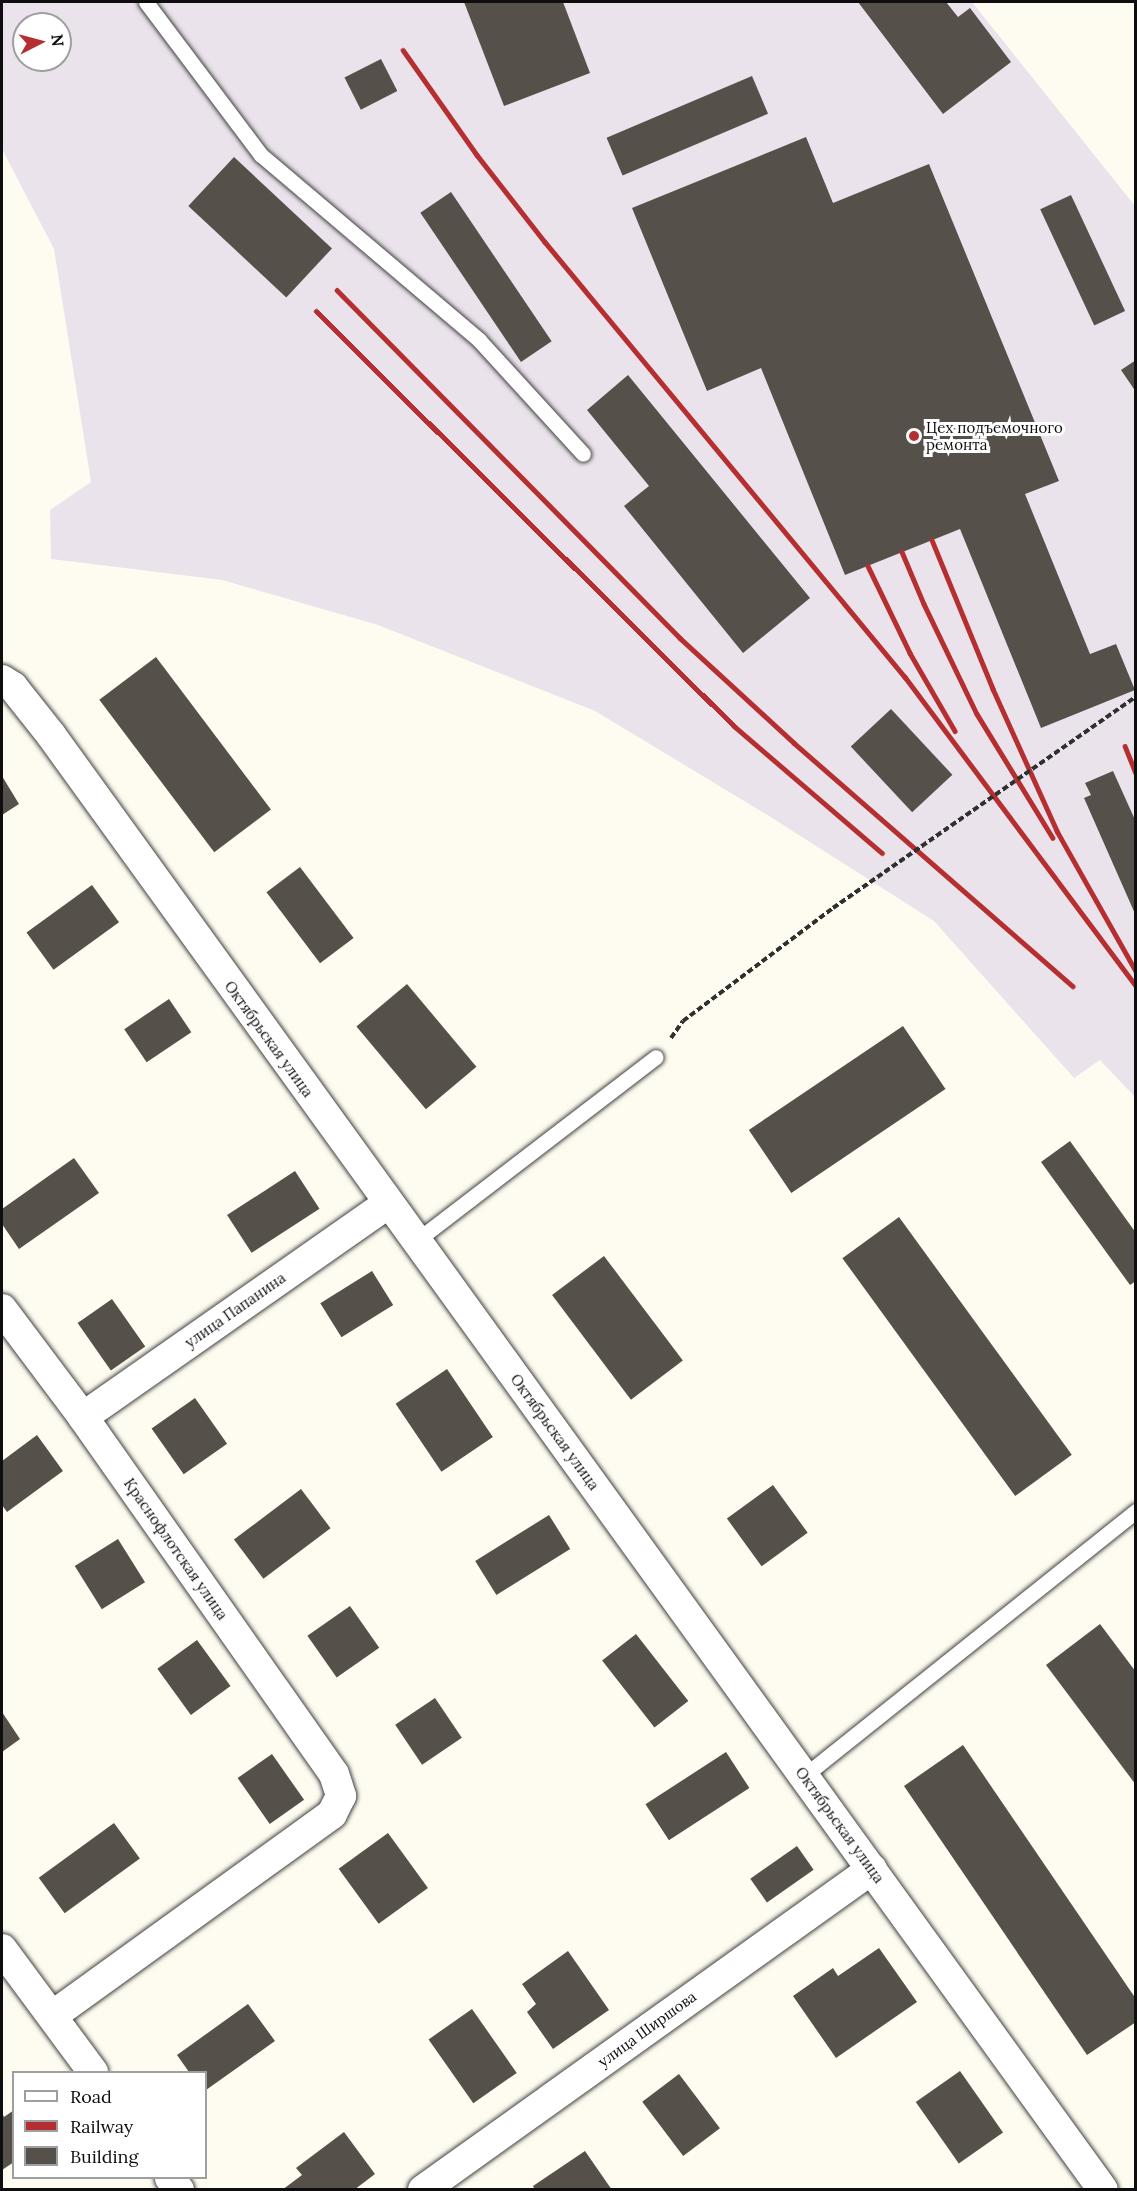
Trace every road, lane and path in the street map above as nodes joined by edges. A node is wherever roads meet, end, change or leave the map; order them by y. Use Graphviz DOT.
graph roads {
  1 [pos="146,2"];
  2 [pos="583,454"];
  3 [pos="2,680"];
  4 [pos="1136,697"];
  5 [pos="657,1058"];
  6 [pos="387,1204"];
  7 [pos="416,1241"];
  8 [pos="2,1309"];
  9 [pos="83,1417"];
  10 [pos="1136,1511"];
  11 [pos="804,1776"];
  12 [pos="872,1869"];
  13 [pos="2,1949"];
  14 [pos="52,2016"];
  15 [pos="92,2071"];
  16 [pos="423,2190"];
  17 [pos="1103,2190"];
  1 -- 2 [label="lane"];
  3 -- 6 [label="street, Октябрьская улица"];
  4 -- 5 [label="path, bridge"];
  5 -- 7 [label="lane"];
  6 -- 7 [label="street, Октябрьская улица"];
  6 -- 9 [label="street, улица Папанина"];
  7 -- 11 [label="street, Октябрьская улица"];
  8 -- 9 [label="street, Краснофлотская улица"];
  9 -- 14 [label="street, Краснофлотская улица"];
  10 -- 11 [label="lane"];
  11 -- 12 [label="street, Октябрьская улица"];
  12 -- 16 [label="street, улица Ширшова"];
  12 -- 17 [label="street, Октябрьская улица"];
  13 -- 14 [label="street"];
  14 -- 15 [label="street"];
}
